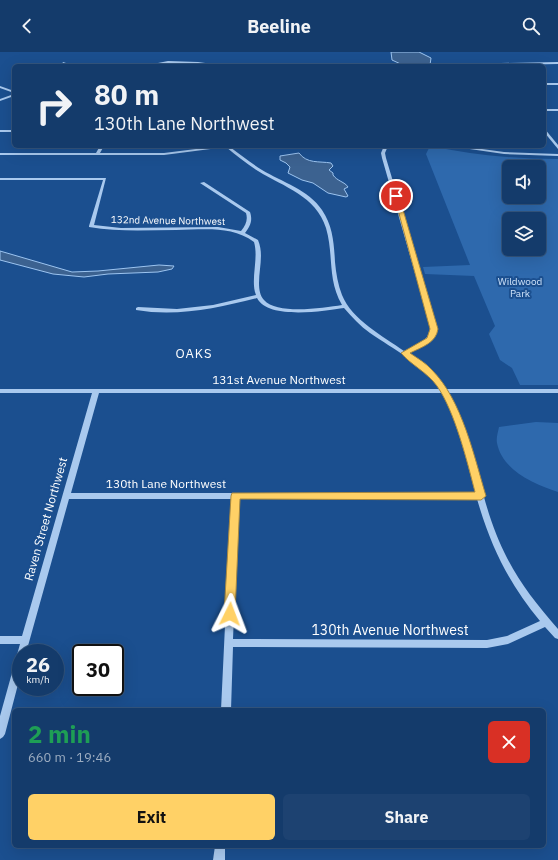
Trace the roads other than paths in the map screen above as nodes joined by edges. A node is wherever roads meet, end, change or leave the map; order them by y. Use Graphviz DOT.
graph roads {
  1 [pos="558,63"];
  2 [pos="158,64"];
  3 [pos="210,64"];
  4 [pos="502,64"];
  5 [pos="546,84"];
  6 [pos="558,84"];
  7 [pos="0,87"];
  8 [pos="12,92"];
  9 [pos="12,94"];
  10 [pos="0,100"];
  11 [pos="546,110"];
  12 [pos="558,110"];
  13 [pos="0,131"];
  14 [pos="12,131"];
  15 [pos="546,132"];
  16 [pos="101,148"];
  17 [pos="212,148"];
  18 [pos="230,148"];
  19 [pos="385,148"];
  20 [pos="466,148"];
  21 [pos="558,148"];
  22 [pos="0,154"];
  23 [pos="97,154"];
  24 [pos="558,155"];
  25 [pos="0,179"];
  26 [pos="202,183"];
  27 [pos="242,233"];
  28 [pos="260,296"];
  29 [pos="345,306"];
  30 [pos="138,309"];
  31 [pos="404,353"];
  32 [pos="0,391"];
  33 [pos="96,391"];
  34 [pos="445,391"];
  35 [pos="558,391"];
  36 [pos="66,496"];
  37 [pos="236,496"];
  38 [pos="481,496"];
  39 [pos="547,622"];
  40 [pos="558,635"];
  41 [pos="0,640"];
  42 [pos="25,640"];
  43 [pos="228,643"];
  44 [pos="24,644"];
  45 [pos="12,688"];
  46 [pos="226,708"];
  47 [pos="0,734"];
  48 [pos="220,848"];
  49 [pos="219,860"];
  1 -- 4 [label="street"];
  2 -- 3 [label="street"];
  5 -- 6 [label="street"];
  7 -- 8 [label="street"];
  9 -- 10 [label="street"];
  11 -- 12 [label="street"];
  13 -- 14 [label="street"];
  15 -- 21 [label="street"];
  16 -- 23 [label="street"];
  17 -- 23 [label="street"];
  18 -- 29 [label="street"];
  19 -- 31 [label="street"];
  20 -- 24 [label="street"];
  22 -- 23 [label="street"];
  25 -- 27 [label="street, 132nd Avenue Northwest"];
  26 -- 27 [label="street"];
  27 -- 28 [label="street"];
  28 -- 29 [label="street"];
  28 -- 30 [label="street"];
  29 -- 31 [label="street"];
  31 -- 34 [label="street"];
  32 -- 33 [label="street, 131st Avenue Northwest"];
  33 -- 34 [label="street, 131st Avenue Northwest"];
  33 -- 36 [label="street, Raven Street Northwest"];
  34 -- 35 [label="street, 131st Avenue Northwest"];
  34 -- 38 [label="street"];
  36 -- 37 [label="street, 130th Lane Northwest"];
  36 -- 42 [label="street, Raven Street Northwest"];
  37 -- 38 [label="street, 130th Lane Northwest"];
  37 -- 43 [label="street"];
  38 -- 39 [label="street"];
  39 -- 40 [label="street"];
  39 -- 43 [label="street, 130th Avenue Northwest"];
  41 -- 42 [label="street"];
  42 -- 44 [label="street, Raven Street Northwest"];
  43 -- 46 [label="street"];
  45 -- 47 [label="street, Raven Street Northwest"];
  48 -- 49 [label="street"];
}
